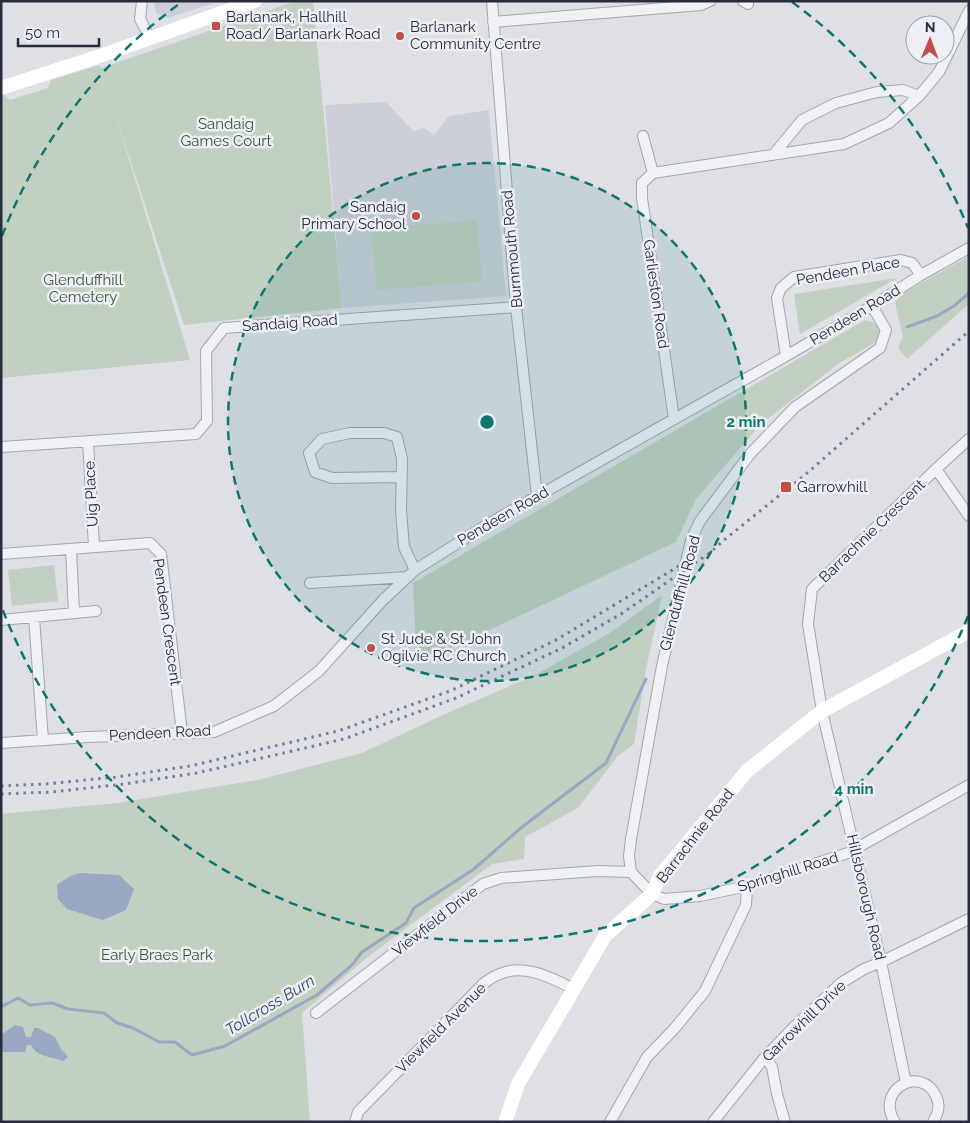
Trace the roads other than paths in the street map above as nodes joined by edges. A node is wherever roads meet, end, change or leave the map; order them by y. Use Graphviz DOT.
graph roads {
  1 [pos="142,1"];
  2 [pos="255,1"];
  3 [pos="492,1"];
  4 [pos="710,1"];
  5 [pos="969,11"];
  6 [pos="494,22"];
  7 [pos="150,38"];
  8 [pos="1,88"];
  9 [pos="919,96"];
  10 [pos="643,136"];
  11 [pos="774,154"];
  12 [pos="653,173"];
  13 [pos="969,248"];
  14 [pos="921,275"];
  15 [pos="872,306"];
  16 [pos="516,307"];
  17 [pos="786,356"];
  18 [pos="674,419"];
  19 [pos="969,439"];
  20 [pos="88,441"];
  21 [pos="1,447"];
  22 [pos="936,469"];
  23 [pos="402,477"];
  24 [pos="537,496"];
  25 [pos="969,516"];
  26 [pos="94,547"];
  27 [pos="71,549"];
  28 [pos="1,554"];
  29 [pos="412,573"];
  30 [pos="310,583"];
  31 [pos="96,610"];
  32 [pos="74,612"];
  33 [pos="34,616"];
  34 [pos="1,620"];
  35 [pos="969,631"];
  36 [pos="822,712"];
  37 [pos="182,733"];
  38 [pos="43,740"];
  39 [pos="1,743"];
  40 [pos="969,785"];
  41 [pos="856,849"];
  42 [pos="631,872"];
  43 [pos="747,886"];
  44 [pos="652,894"];
  45 [pos="969,919"];
  46 [pos="881,962"];
  47 [pos="574,988"];
  48 [pos="316,1013"];
  49 [pos="765,1057"];
  50 [pos="906,1083"];
  51 [pos="355,1122"];
  52 [pos="505,1122"];
  53 [pos="610,1122"];
  54 [pos="713,1122"];
  55 [pos="784,1122"];
  56 [pos="895,1122"];
  57 [pos="933,1122"];
  1 -- 7 [label="street"];
  2 -- 7 [label="main road"];
  3 -- 6 [label="street, Burnmouth Road"];
  4 -- 6 [label="street"];
  5 -- 9 [label="street"];
  6 -- 16 [label="street, Burnmouth Road"];
  7 -- 8 [label="main road"];
  9 -- 11 [label="street"];
  9 -- 11 [label="street"];
  10 -- 12 [label="street"];
  11 -- 12 [label="street"];
  12 -- 18 [label="street, Garlieston Road"];
  13 -- 14 [label="street, Pendeen Road"];
  14 -- 15 [label="street, Pendeen Road"];
  14 -- 17 [label="street, Pendeen Place"];
  15 -- 17 [label="street, Pendeen Road"];
  15 -- 42 [label="street, Glenduffhill Road"];
  16 -- 20 [label="street, Sandaig Road"];
  16 -- 24 [label="street, Burnmouth Road"];
  17 -- 18 [label="street, Pendeen Road"];
  18 -- 24 [label="street, Pendeen Road"];
  19 -- 22 [label="street"];
  20 -- 21 [label="street, Sandaig Road"];
  20 -- 26 [label="street, Uig Place"];
  22 -- 25 [label="street, Barrachnie Crescent"];
  22 -- 36 [label="street, Barrachnie Crescent"];
  23 -- 23 [label="street"];
  23 -- 29 [label="street"];
  24 -- 29 [label="street, Pendeen Road"];
  26 -- 27 [label="street, Pendeen Crescent"];
  26 -- 37 [label="street, Pendeen Crescent"];
  27 -- 28 [label="street, Pendeen Crescent"];
  27 -- 32 [label="street"];
  29 -- 30 [label="street"];
  29 -- 37 [label="street, Pendeen Road"];
  31 -- 32 [label="street"];
  32 -- 33 [label="street"];
  33 -- 34 [label="street"];
  33 -- 38 [label="street"];
  35 -- 36 [label="main road, Barrachnie Road"];
  36 -- 41 [label="street, Hillsborough Road"];
  36 -- 44 [label="main road, Barrachnie Road"];
  37 -- 38 [label="street, Pendeen Road"];
  38 -- 39 [label="street, Pendeen Road"];
  40 -- 41 [label="street, Springhill Road"];
  41 -- 43 [label="street, Springhill Road"];
  41 -- 46 [label="street, Hillsborough Road"];
  42 -- 44 [label="street"];
  42 -- 48 [label="street, Viewfield Drive"];
  43 -- 44 [label="street, Springhill Road"];
  43 -- 53 [label="street"];
  44 -- 47 [label="main road, Barrachnie Road"];
  45 -- 46 [label="street, Garrowhill Drive"];
  46 -- 49 [label="street, Garrowhill Drive"];
  46 -- 50 [label="street, Hillsborough Road"];
  47 -- 51 [label="street, Viewfield Avenue"];
  47 -- 52 [label="main road, Barrachnie Road"];
  49 -- 54 [label="street, Garrowhill Drive"];
  49 -- 55 [label="street"];
  50 -- 56 [label="street"];
  50 -- 57 [label="street"];
}
